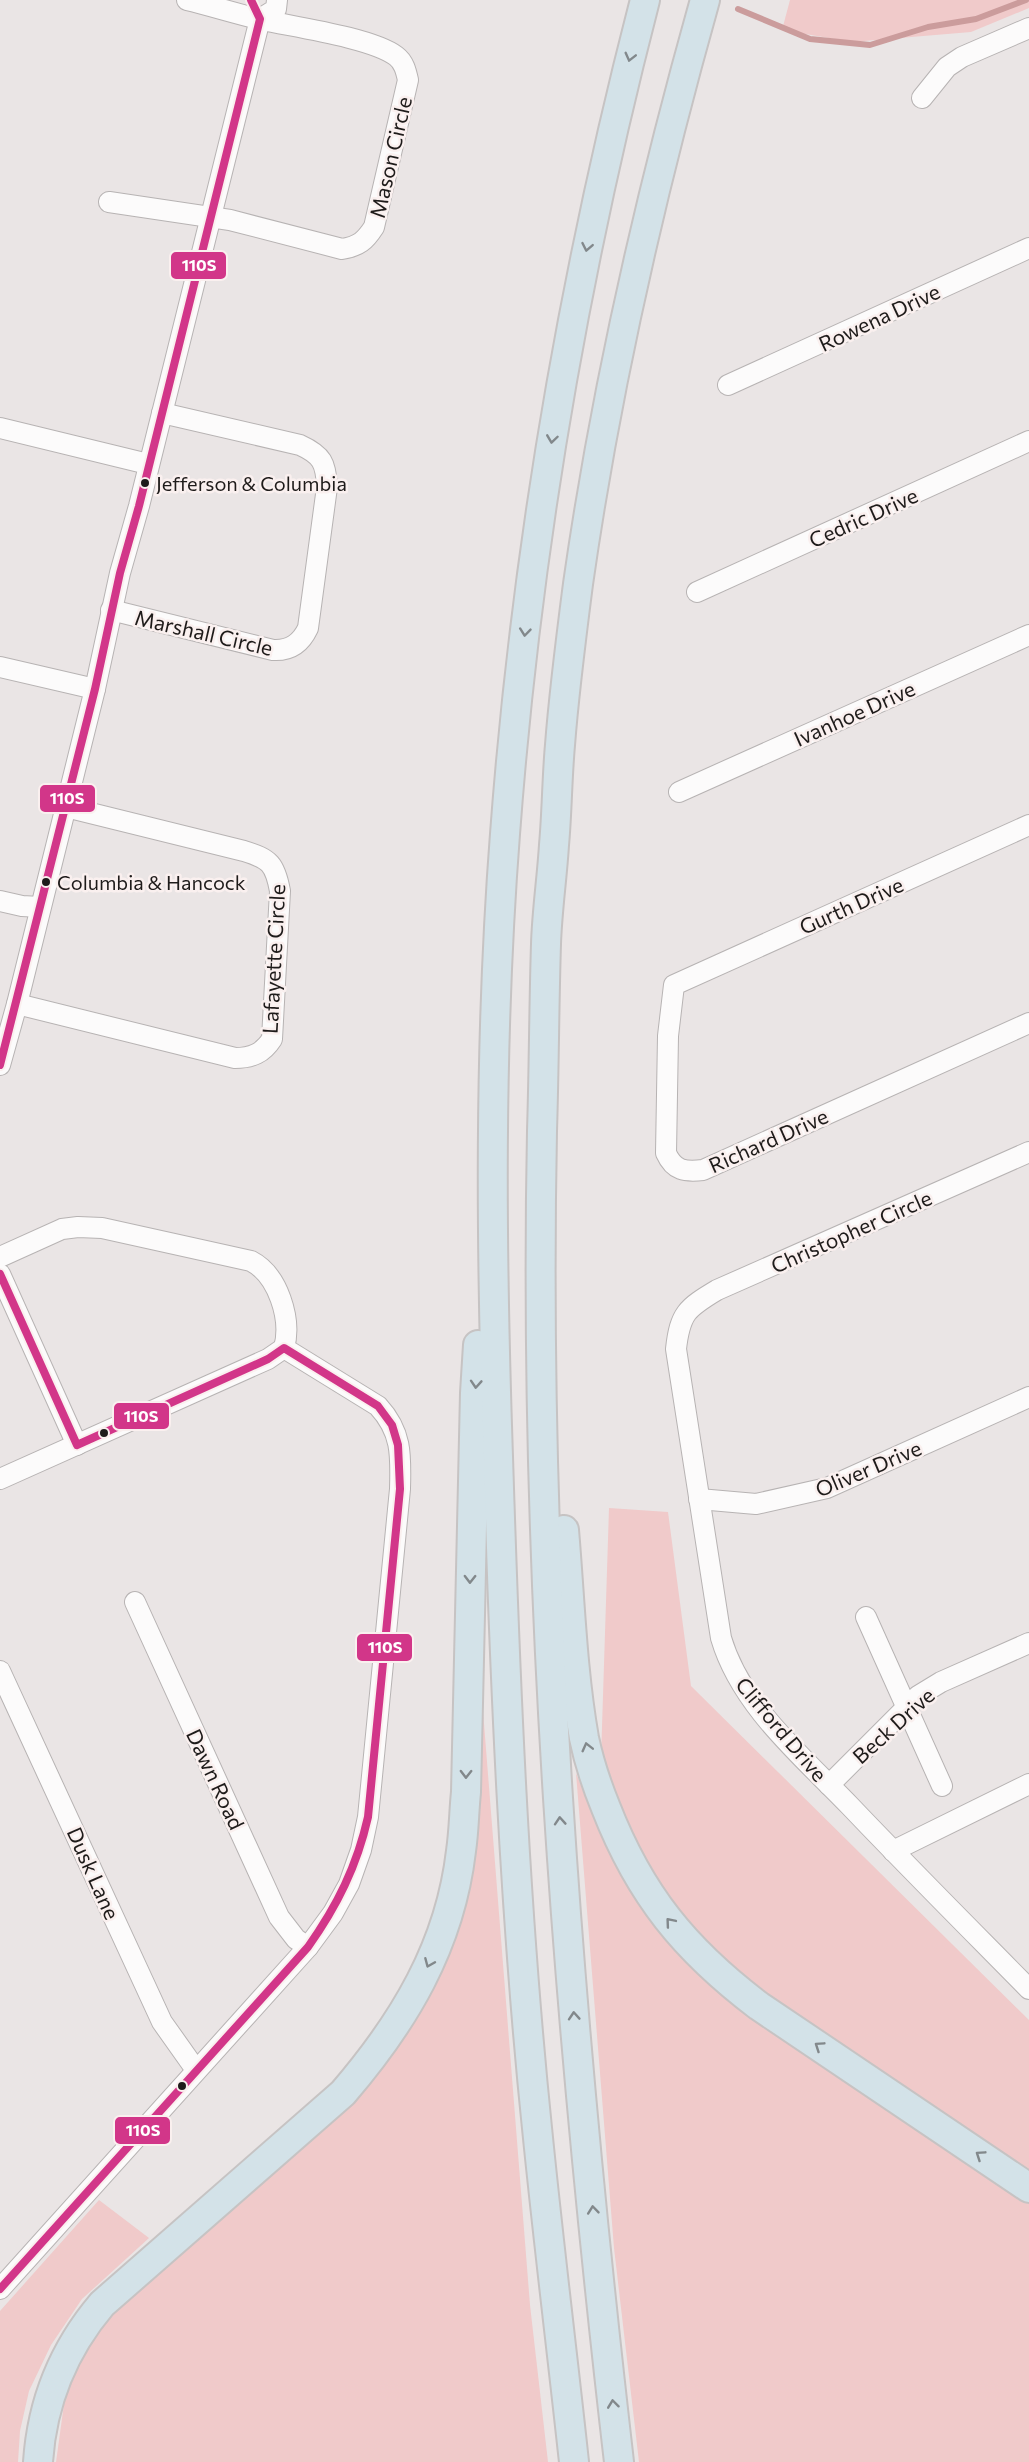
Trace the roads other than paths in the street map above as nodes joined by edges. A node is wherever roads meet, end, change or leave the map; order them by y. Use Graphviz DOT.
graph roads {
  1 [pos="187,0"];
  2 [pos="251,0"];
  3 [pos="277,0"];
  4 [pos="645,0"];
  5 [pos="705,0"];
  6 [pos="260,19"];
  7 [pos="1029,28"];
  8 [pos="922,98"];
  9 [pos="109,202"];
  10 [pos="210,218"];
  11 [pos="1029,248"];
  12 [pos="728,386"];
  13 [pos="162,413"];
  14 [pos="0,428"];
  15 [pos="1029,441"];
  16 [pos="148,464"];
  17 [pos="697,592"];
  18 [pos="111,610"];
  19 [pos="1029,635"];
  20 [pos="0,667"];
  21 [pos="95,689"];
  22 [pos="679,792"];
  23 [pos="66,807"];
  24 [pos="1029,825"];
  25 [pos="0,901"];
  26 [pos="40,907"];
  27 [pos="674,985"];
  28 [pos="17,1004"];
  29 [pos="1029,1023"];
  30 [pos="0,1065"];
  31 [pos="1029,1152"];
  32 [pos="494,1200"];
  33 [pos="540,1248"];
  34 [pos="0,1257"];
  35 [pos="0,1274"];
  36 [pos="682,1321"];
  37 [pos="284,1348"];
  38 [pos="1029,1397"];
  39 [pos="77,1445"];
  40 [pos="0,1479"];
  41 [pos="699,1499"];
  42 [pos="135,1602"];
  43 [pos="866,1617"];
  44 [pos="1029,1643"];
  45 [pos="0,1671"];
  46 [pos="906,1708"];
  47 [pos="829,1785"];
  48 [pos="1029,1785"];
  49 [pos="942,1786"];
  50 [pos="893,1851"];
  51 [pos="308,1947"];
  52 [pos="1029,1989"];
  53 [pos="196,2070"];
  54 [pos="1029,2188"];
  55 [pos="0,2289"];
  56 [pos="39,2462"];
  57 [pos="574,2462"];
  58 [pos="619,2462"];
  1 -- 6 [label="street"];
  2 -- 6 [label="street"];
  3 -- 6 [label="street"];
  4 -- 32 [label="highway, one-way"];
  5 -- 33 [label="highway"];
  6 -- 10 [label="street"];
  6 -- 10 [label="street, Mason Circle"];
  7 -- 8 [label="street"];
  9 -- 10 [label="street"];
  10 -- 13 [label="street"];
  11 -- 12 [label="street, Rowena Drive"];
  13 -- 16 [label="street"];
  13 -- 18 [label="street, Marshall Circle"];
  14 -- 16 [label="street"];
  15 -- 17 [label="street, Cedric Drive"];
  16 -- 18 [label="street"];
  18 -- 21 [label="street"];
  19 -- 22 [label="street, Ivanhoe Drive"];
  20 -- 21 [label="street"];
  21 -- 23 [label="street"];
  23 -- 26 [label="street"];
  23 -- 28 [label="street, Lafayette Circle"];
  24 -- 27 [label="street, Gurth Drive"];
  25 -- 26 [label="street"];
  26 -- 28 [label="street"];
  27 -- 29 [label="street, Richard Drive"];
  28 -- 30 [label="street"];
  31 -- 36 [label="street, Christopher Circle"];
  32 -- 56 [label="highway, one-way"];
  32 -- 57 [label="highway"];
  54 -- 33 [label="highway, one-way"];
  58 -- 33 [label="highway, one-way"];
  34 -- 37 [label="street"];
  35 -- 39 [label="street"];
  36 -- 41 [label="street, Clifford Drive"];
  37 -- 39 [label="street"];
  37 -- 51 [label="street"];
  38 -- 41 [label="street, Oliver Drive"];
  39 -- 40 [label="street"];
  41 -- 47 [label="street, Clifford Drive"];
  42 -- 51 [label="street, Dawn Road"];
  43 -- 46 [label="street"];
  44 -- 46 [label="street, Beck Drive"];
  45 -- 53 [label="street, Dusk Lane"];
  46 -- 47 [label="street, Beck Drive"];
  46 -- 49 [label="street"];
  47 -- 50 [label="street, Clifford Drive"];
  48 -- 50 [label="street"];
  50 -- 52 [label="street, Clifford Drive"];
  51 -- 53 [label="street"];
  53 -- 55 [label="street"];
}
